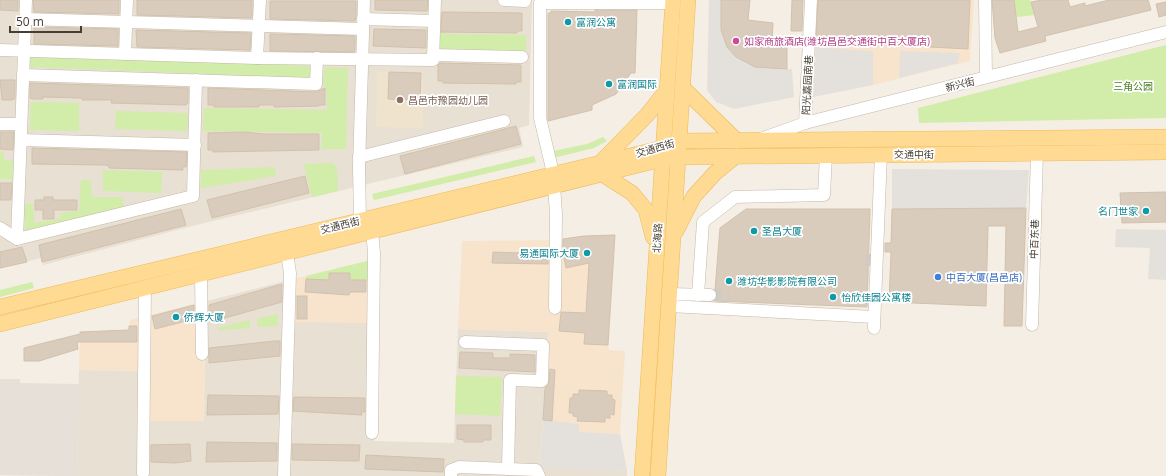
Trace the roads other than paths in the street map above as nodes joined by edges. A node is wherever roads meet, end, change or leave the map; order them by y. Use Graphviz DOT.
graph roads {
  1 [pos="26,0"];
  2 [pos="127,0"];
  3 [pos="260,0"];
  4 [pos="364,0"];
  5 [pos="435,0"];
  6 [pos="504,0"];
  7 [pos="688,0"];
  8 [pos="811,0"];
  9 [pos="985,0"];
  10 [pos="525,1"];
  11 [pos="673,2"];
  12 [pos="25,19"];
  13 [pos="434,21"];
  14 [pos="126,22"];
  15 [pos="363,24"];
  16 [pos="258,26"];
  17 [pos="1166,32"];
  18 [pos="0,50"];
  19 [pos="24,51"];
  20 [pos="125,54"];
  21 [pos="433,55"];
  22 [pos="522,57"];
  23 [pos="257,58"];
  24 [pos="317,58"];
  25 [pos="362,59"];
  26 [pos="23,75"];
  27 [pos="986,77"];
  28 [pos="196,80"];
  29 [pos="683,88"];
  30 [pos="667,90"];
  31 [pos="504,121"];
  32 [pos="805,123"];
  33 [pos="0,124"];
  34 [pos="21,124"];
  35 [pos="1166,137"];
  36 [pos="21,140"];
  37 [pos="755,140"];
  38 [pos="679,141"];
  39 [pos="195,145"];
  40 [pos="737,148"];
  41 [pos="1166,152"];
  42 [pos="663,153"];
  43 [pos="1037,153"];
  44 [pos="881,154"];
  45 [pos="826,155"];
  46 [pos="359,157"];
  47 [pos="678,157"];
  48 [pos="602,168"];
  49 [pos="554,180"];
  50 [pos="360,220"];
  51 [pos="0,228"];
  52 [pos="372,232"];
  53 [pos="673,237"];
  54 [pos="17,239"];
  55 [pos="656,249"];
  56 [pos="287,253"];
  57 [pos="201,274"];
  58 [pos="145,288"];
  59 [pos="698,295"];
  60 [pos="710,295"];
  61 [pos="669,300"];
  62 [pos="0,307"];
  63 [pos="555,308"];
  64 [pos="0,324"];
  65 [pos="1032,325"];
  66 [pos="465,342"];
  67 [pos="202,354"];
  68 [pos="372,433"];
  69 [pos="508,469"];
  70 [pos="143,473"];
  71 [pos="284,476"];
  72 [pos="451,476"];
  73 [pos="539,476"];
  74 [pos="642,476"];
  75 [pos="658,476"];
  1 -- 12 [label="street"];
  2 -- 14 [label="street"];
  3 -- 16 [label="street"];
  4 -- 15 [label="street"];
  5 -- 13 [label="street"];
  6 -- 10 [label="street"];
  7 -- 29 [label="main road, 北海路"];
  8 -- 32 [label="street, 阳光嘉园南巷"];
  9 -- 27 [label="street"];
  11 -- 30 [label="main road, 北海路"];
  11 -- 49 [label="street"];
  12 -- 14 [label="street"];
  12 -- 19 [label="street"];
  13 -- 15 [label="street"];
  13 -- 21 [label="street"];
  14 -- 16 [label="street"];
  14 -- 20 [label="street"];
  15 -- 16 [label="street"];
  15 -- 25 [label="street"];
  16 -- 23 [label="street"];
  17 -- 27 [label="street, 新兴街"];
  18 -- 19 [label="street"];
  19 -- 20 [label="street"];
  19 -- 26 [label="street"];
  20 -- 23 [label="street"];
  21 -- 22 [label="street"];
  21 -- 25 [label="street"];
  23 -- 24 [label="street"];
  24 -- 25 [label="street"];
  24 -- 28 [label="street"];
  25 -- 46 [label="street"];
  26 -- 28 [label="street"];
  26 -- 34 [label="street"];
  27 -- 32 [label="street, 新兴街"];
  28 -- 39 [label="street"];
  29 -- 38 [label="main road, 北海路"];
  29 -- 40 [label="main road"];
  30 -- 42 [label="main road, 北海路"];
  30 -- 48 [label="main road"];
  31 -- 46 [label="street"];
  32 -- 37 [label="street, 新兴街"];
  33 -- 34 [label="street"];
  34 -- 36 [label="street"];
  35 -- 37 [label="main road, 交通中街"];
  36 -- 39 [label="street"];
  36 -- 54 [label="street"];
  37 -- 40 [label="main road, 交通中街"];
  38 -- 40 [label="main road, 交通中街"];
  38 -- 42 [label="main road, 交通西街"];
  38 -- 47 [label="main road, 北海路"];
  39 -- 54 [label="street"];
  40 -- 45 [label="main road, 交通中街"];
  40 -- 47 [label="main road, 交通中街"];
  40 -- 53 [label="main road"];
  41 -- 43 [label="main road, 交通中街"];
  42 -- 47 [label="main road, 交通中街"];
  42 -- 48 [label="main road, 交通西街"];
  42 -- 55 [label="main road, 北海路"];
  43 -- 44 [label="main road, 交通中街"];
  43 -- 65 [label="street, 中百东巷"];
  44 -- 45 [label="main road, 交通中街"];
  44 -- 61 [label="street"];
  45 -- 59 [label="street"];
  46 -- 50 [label="street"];
  47 -- 53 [label="main road, 北海路"];
  48 -- 49 [label="main road, 交通西街"];
  48 -- 55 [label="main road"];
  49 -- 50 [label="main road, 交通西街"];
  49 -- 52 [label="main road, 交通西街"];
  49 -- 63 [label="street"];
  50 -- 62 [label="main road, 交通西街"];
  51 -- 54 [label="street"];
  52 -- 56 [label="main road, 交通西街"];
  52 -- 68 [label="street"];
  53 -- 61 [label="main road, 北海路"];
  55 -- 74 [label="main road, 北海路"];
  56 -- 57 [label="main road, 交通西街"];
  56 -- 71 [label="street"];
  57 -- 58 [label="main road, 交通西街"];
  57 -- 67 [label="street"];
  58 -- 64 [label="main road, 交通西街"];
  58 -- 70 [label="street"];
  59 -- 60 [label="street"];
  59 -- 61 [label="street"];
  61 -- 75 [label="main road, 北海路"];
  66 -- 69 [label="street"];
  69 -- 72 [label="street"];
  69 -- 73 [label="street"];
}
